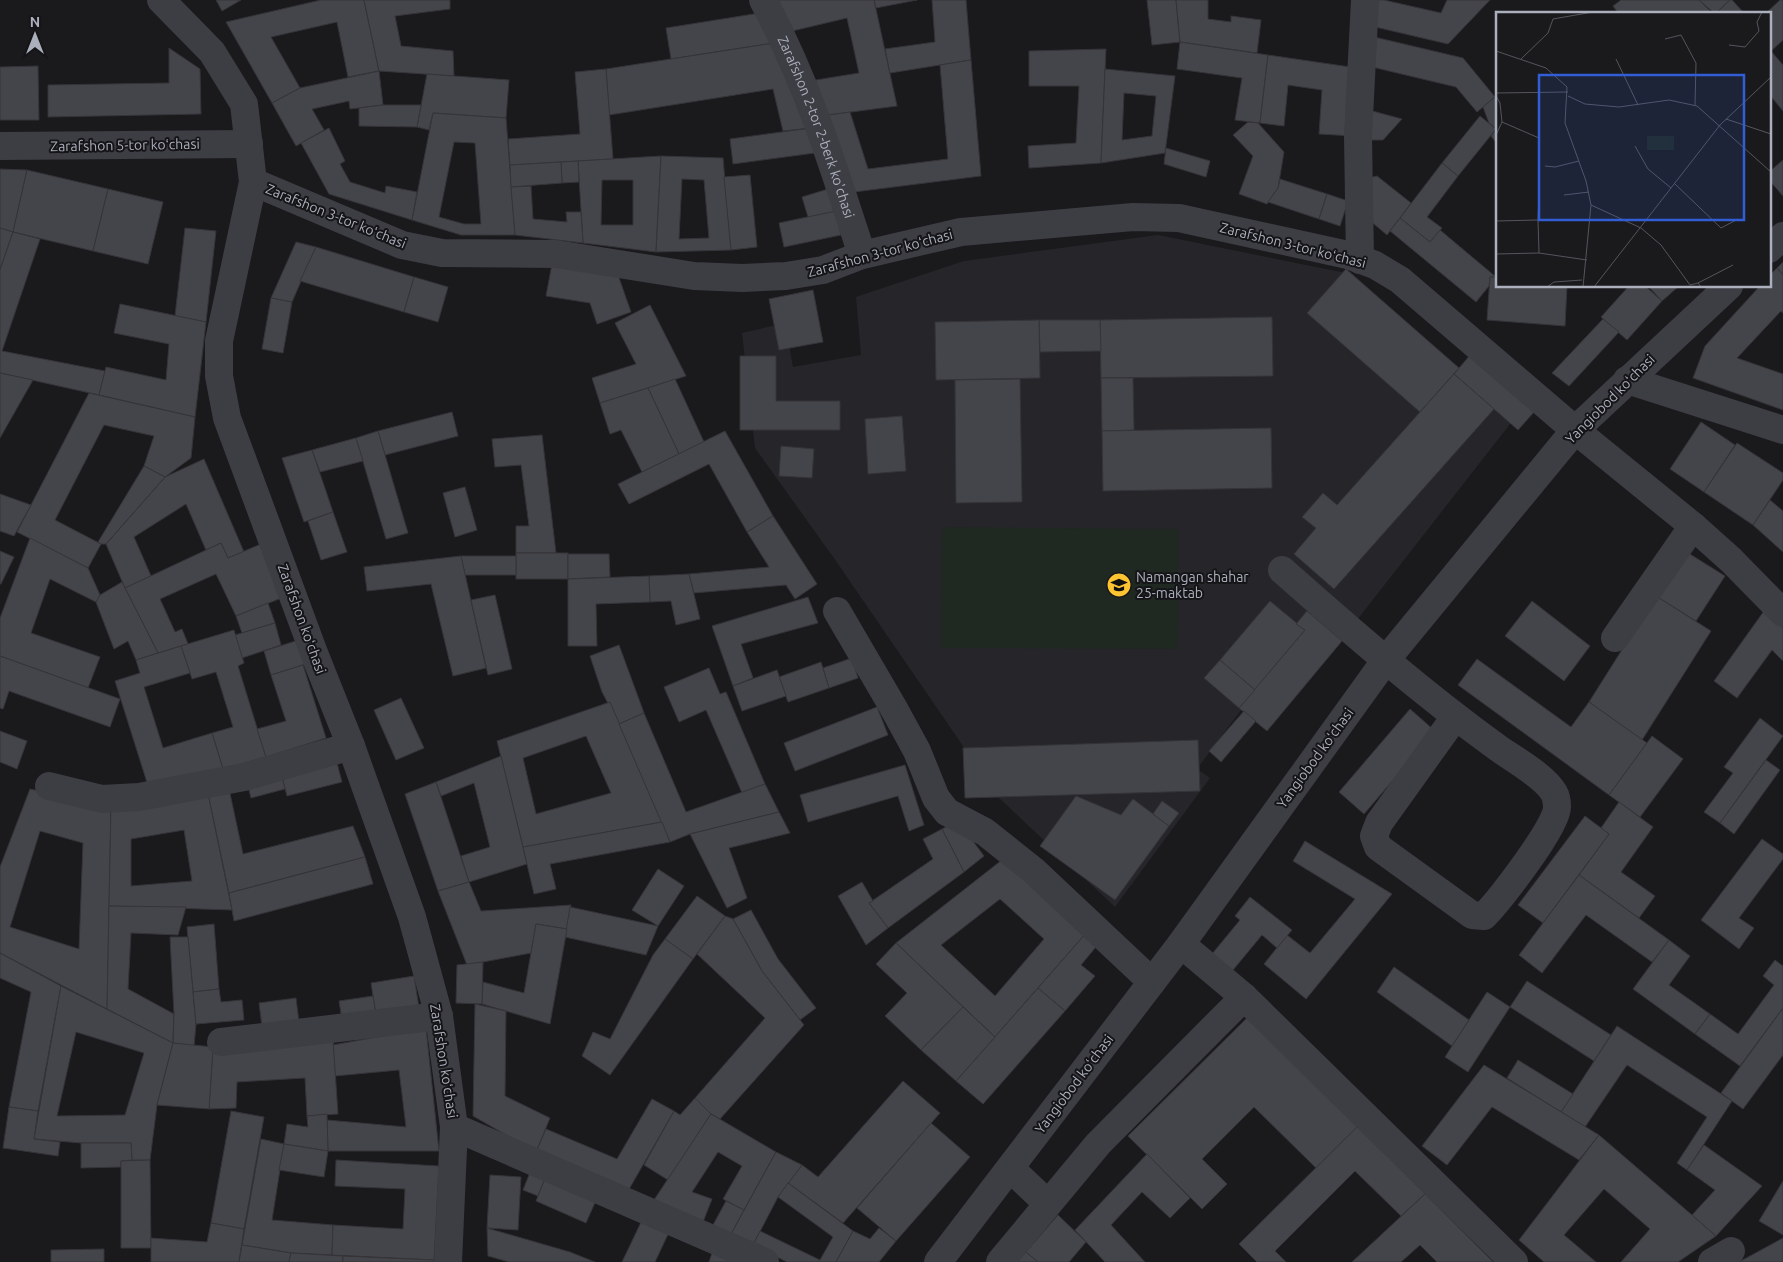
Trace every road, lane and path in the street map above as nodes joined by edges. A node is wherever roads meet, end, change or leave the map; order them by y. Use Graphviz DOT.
graph roads {
  1 [pos="161,0"];
  2 [pos="763,0"];
  3 [pos="1365,0"];
  4 [pos="249,144"];
  5 [pos="0,146"];
  6 [pos="253,182"];
  7 [pos="1783,236"];
  8 [pos="1770,248"];
  9 [pos="862,255"];
  10 [pos="1360,260"];
  11 [pos="1726,288"];
  12 [pos="1627,380"];
  13 [pos="1575,430"];
  14 [pos="1783,430"];
  15 [pos="1693,526"];
  16 [pos="1282,570"];
  17 [pos="837,611"];
  18 [pos="1783,613"];
  19 [pos="1615,638"];
  20 [pos="1386,661"];
  21 [pos="1455,717"];
  22 [pos="351,746"];
  23 [pos="49,786"];
  24 [pos="1181,944"];
  25 [pos="1152,982"];
  26 [pos="1244,996"];
  27 [pos="439,1016"];
  28 [pos="221,1042"];
  29 [pos="454,1128"];
  30 [pos="1010,1168"];
  31 [pos="1047,1203"];
  32 [pos="448,1262"];
  33 [pos="765,1262"];
  34 [pos="938,1262"];
  35 [pos="1000,1262"];
  36 [pos="1514,1262"];
  1 -- 4 [label="street, Zarafshon koʻchasi"];
  2 -- 9 [label="street, Zarafshon 2-tor 2-berk ko'chasi"];
  3 -- 10 [label="street"];
  4 -- 5 [label="street, Zarafshon 5-tor koʻchasi"];
  4 -- 6 [label="street, Zarafshon koʻchasi"];
  6 -- 9 [label="street, Zarafshon 3-tor koʻchasi"];
  6 -- 22 [label="street, Zarafshon koʻchasi"];
  7 -- 8 [label="street"];
  9 -- 10 [label="street, Zarafshon 3-tor koʻchasi"];
  10 -- 13 [label="street, Zarafshon 3-tor koʻchasi"];
  11 -- 12 [label="street, Yangiobod koʻchasi"];
  12 -- 13 [label="street, Yangiobod koʻchasi"];
  12 -- 14 [label="street"];
  13 -- 15 [label="street, Zarafshon 3-tor koʻchasi"];
  13 -- 20 [label="street, Yangiobod koʻchasi"];
  15 -- 18 [label="street, Zarafshon 3-tor koʻchasi"];
  15 -- 19 [label="street"];
  16 -- 20 [label="street"];
  17 -- 25 [label="street"];
  20 -- 21 [label="street"];
  20 -- 24 [label="street, Yangiobod koʻchasi"];
  21 -- 21 [label="street"];
  22 -- 23 [label="street"];
  22 -- 27 [label="street, Zarafshon koʻchasi"];
  24 -- 25 [label="street, Yangiobod koʻchasi"];
  24 -- 26 [label="street"];
  25 -- 30 [label="street, Yangiobod koʻchasi"];
  26 -- 31 [label="street"];
  26 -- 36 [label="street"];
  27 -- 28 [label="street"];
  27 -- 29 [label="street, Zarafshon koʻchasi"];
  29 -- 32 [label="street, Zarafshon koʻchasi"];
  29 -- 33 [label="street"];
  30 -- 31 [label="street"];
  30 -- 34 [label="street, Yangiobod koʻchasi"];
  31 -- 35 [label="street"];
}
